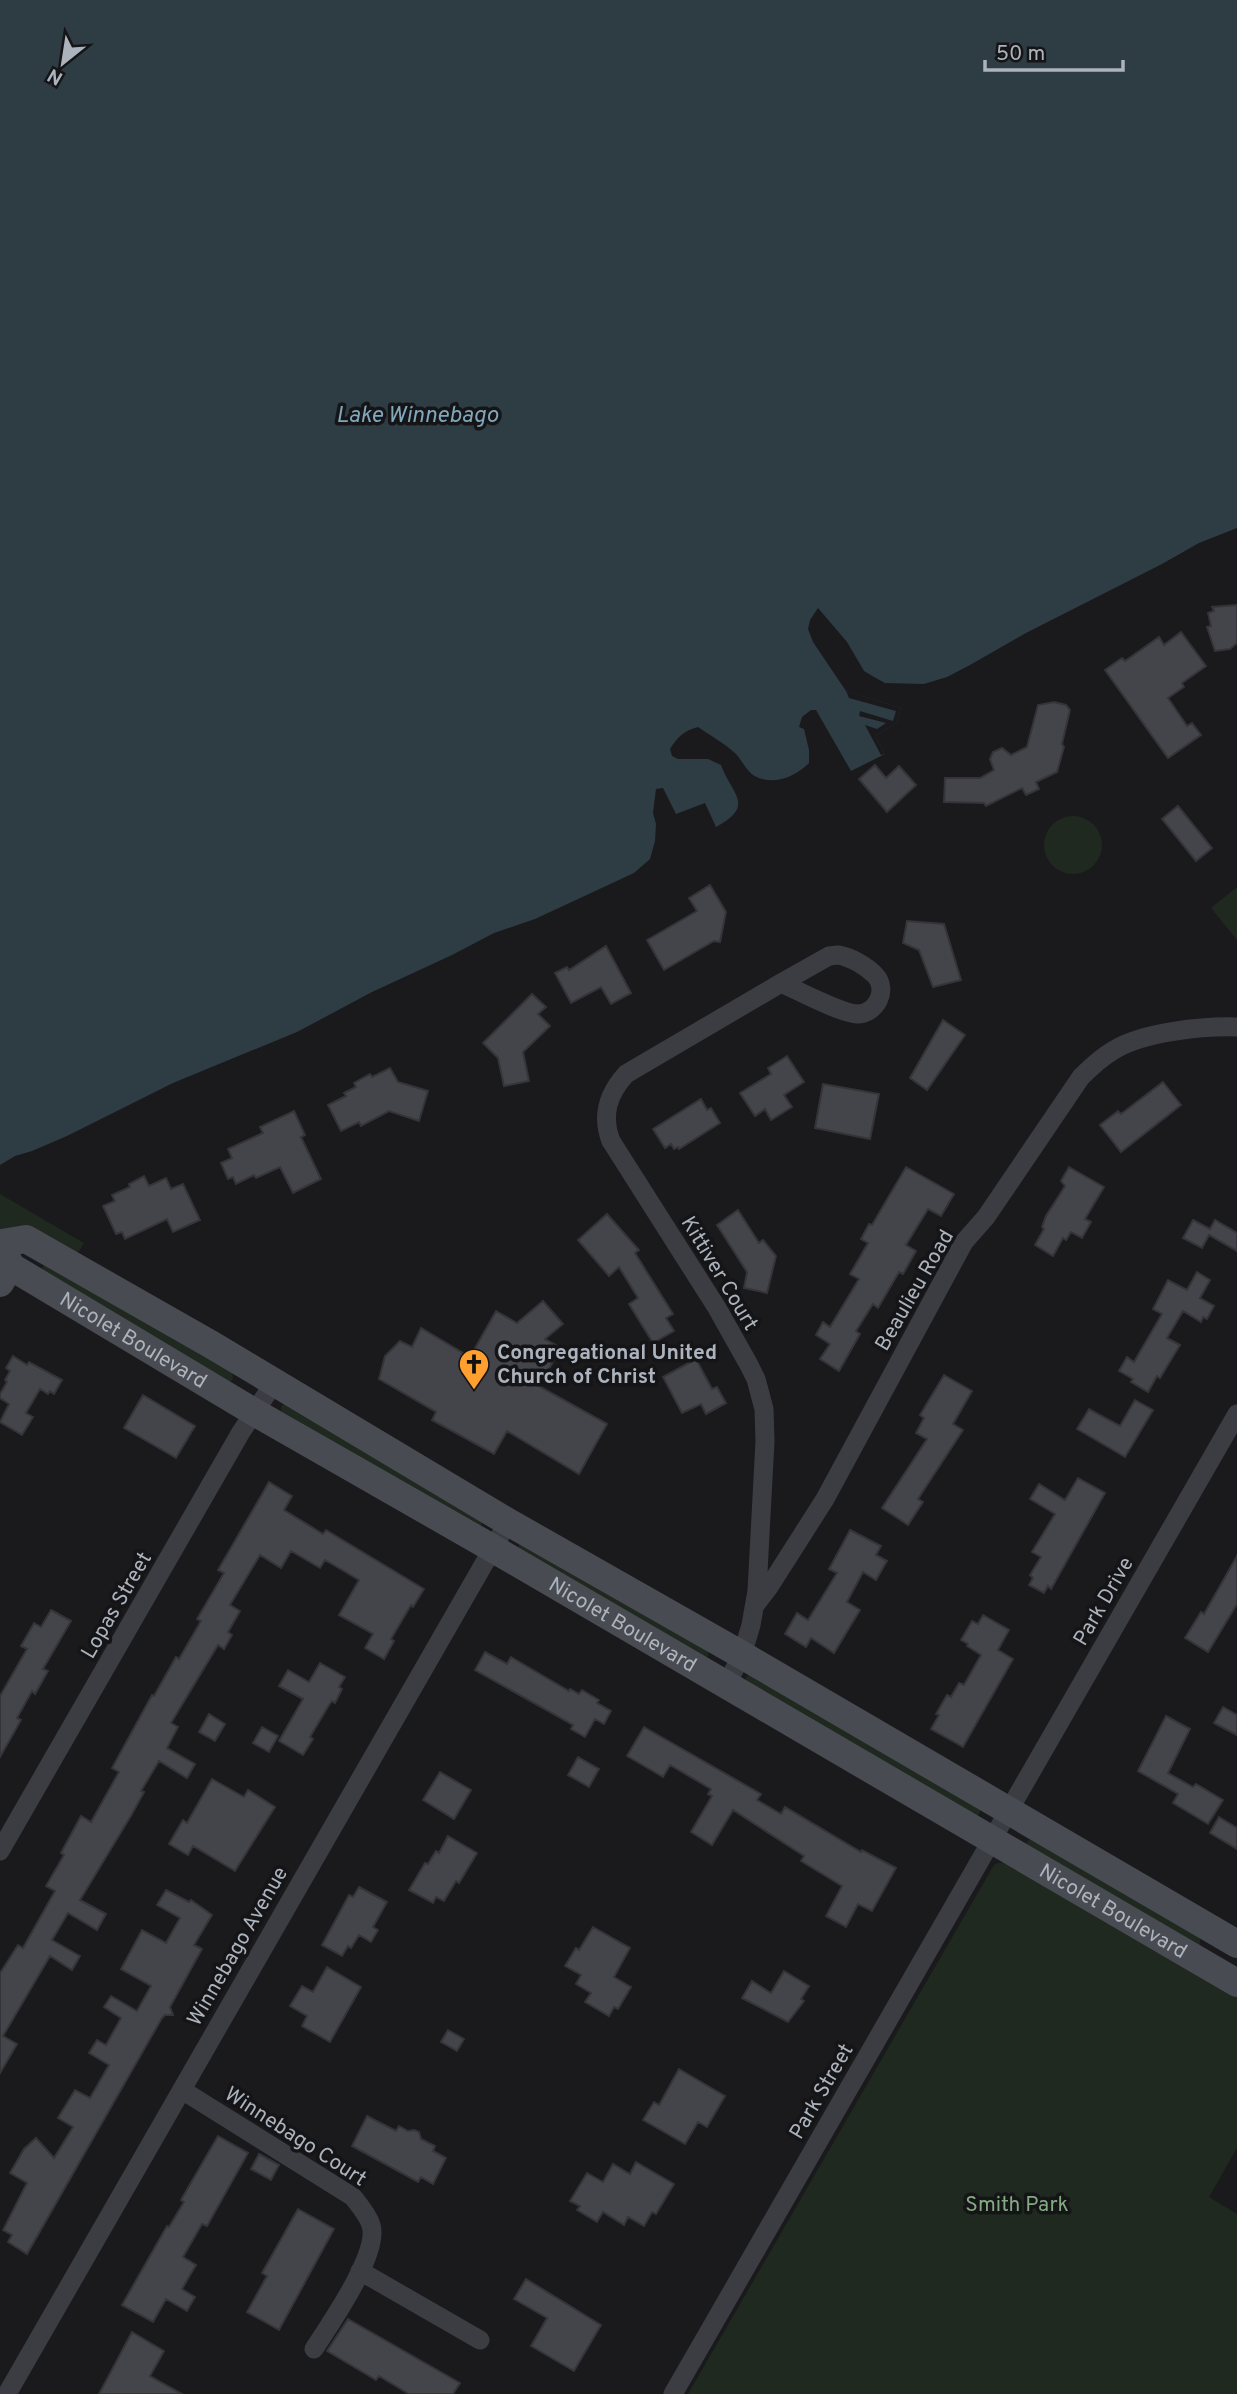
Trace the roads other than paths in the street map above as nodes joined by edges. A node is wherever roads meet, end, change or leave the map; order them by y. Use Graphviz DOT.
graph roads {
  1 [pos="782,983"];
  2 [pos="1237,1027"];
  3 [pos="5,1275"];
  4 [pos="274,1383"];
  5 [pos="254,1412"];
  6 [pos="1236,1418"];
  7 [pos="508,1522"];
  8 [pos="492,1548"];
  9 [pos="755,1605"];
  10 [pos="742,1655"];
  11 [pos="726,1685"];
  12 [pos="1009,1810"];
  13 [pos="992,1839"];
  14 [pos="0,1851"];
  15 [pos="1237,1944"];
  16 [pos="1234,1975"];
  17 [pos="182,2090"];
  18 [pos="360,2271"];
  19 [pos="480,2340"];
  20 [pos="314,2349"];
  21 [pos="7,2394"];
  22 [pos="673,2394"];
  1 -- 1 [label="street, Kittiver Court"];
  1 -- 9 [label="street, Kittiver Court"];
  2 -- 9 [label="street, Beaulieu Road"];
  3 -- 4 [label="street, Nicolet Boulevard"];
  3 -- 5 [label="street, Nicolet Boulevard"];
  4 -- 5 [label="street, Lopas Street"];
  4 -- 7 [label="street, Nicolet Boulevard"];
  5 -- 8 [label="street, Nicolet Boulevard"];
  5 -- 14 [label="street, Lopas Street"];
  6 -- 12 [label="street, Park Drive"];
  7 -- 8 [label="street, Winnebago Avenue"];
  7 -- 10 [label="street, Nicolet Boulevard"];
  8 -- 11 [label="street, Nicolet Boulevard"];
  8 -- 17 [label="street, Winnebago Avenue"];
  9 -- 10 [label="street, Kittiver Court"];
  10 -- 11 [label="street, Kittiver Court"];
  10 -- 12 [label="street, Nicolet Boulevard"];
  11 -- 13 [label="street, Nicolet Boulevard"];
  12 -- 13 [label="street, Park Street"];
  12 -- 15 [label="street, Nicolet Boulevard"];
  13 -- 16 [label="street, Nicolet Boulevard"];
  13 -- 22 [label="street, Park Street"];
  17 -- 18 [label="street, Winnebago Court"];
  17 -- 21 [label="street, Winnebago Avenue"];
  18 -- 19 [label="street"];
  18 -- 20 [label="street, Winnebago Court"];
}
